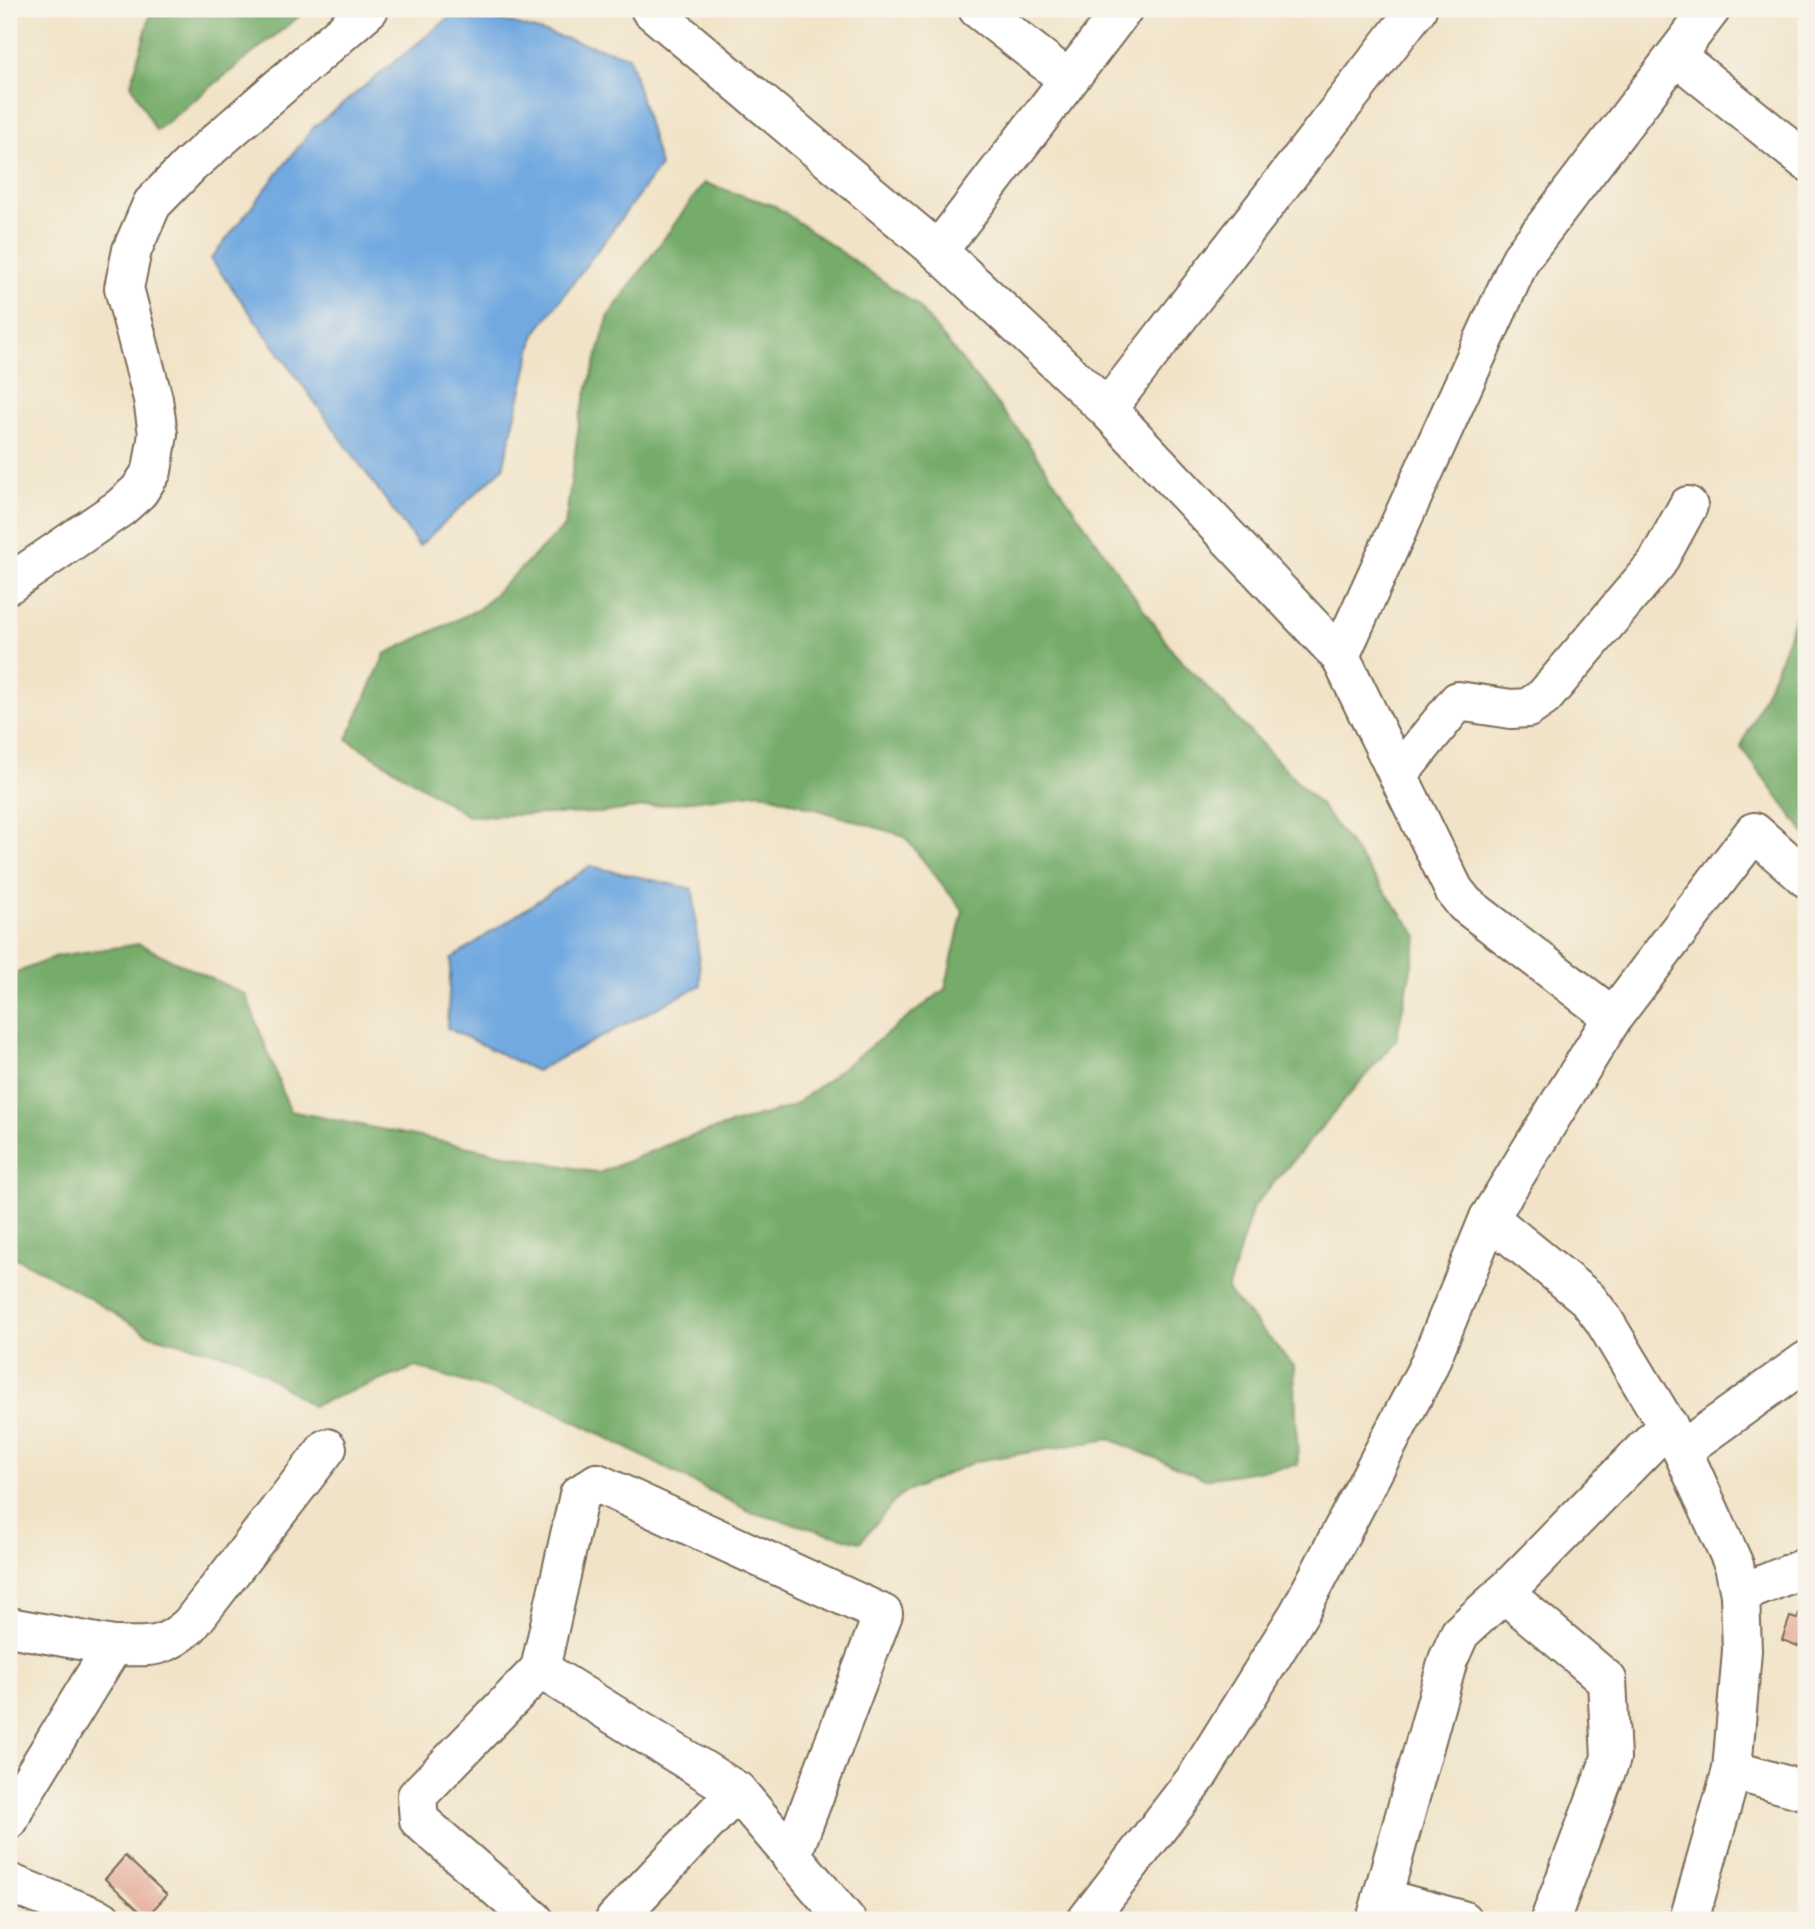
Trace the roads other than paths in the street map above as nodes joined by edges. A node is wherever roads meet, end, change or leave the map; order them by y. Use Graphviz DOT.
graph roads {
  1 [pos="369,9"];
  2 [pos="650,9"];
  3 [pos="978,9"];
  4 [pos="1123,9"];
  5 [pos="1417,9"];
  6 [pos="1698,13"];
  7 [pos="1676,56"];
  8 [pos="1068,79"];
  9 [pos="1806,161"];
  10 [pos="938,251"];
  11 [pos="1107,409"];
  12 [pos="1688,506"];
  13 [pos="9,584"];
  14 [pos="1340,656"];
  15 [pos="1398,775"];
  16 [pos="1806,878"];
  17 [pos="1613,1017"];
  18 [pos="1489,1218"];
  19 [pos="1806,1361"];
  20 [pos="1675,1438"];
  21 [pos="327,1448"];
  22 [pos="1806,1567"];
  23 [pos="1504,1593"];
  24 [pos="1740,1594"];
  25 [pos="9,1627"];
  26 [pos="113,1646"];
  27 [pos="540,1669"];
  28 [pos="1732,1770"];
  29 [pos="737,1791"];
  30 [pos="1806,1791"];
  31 [pos="9,1820"];
  32 [pos="791,1857"];
  33 [pos="9,1883"];
  34 [pos="1379,1909"];
  35 [pos="102,1920"];
  36 [pos="534,1920"];
  37 [pos="615,1920"];
  38 [pos="846,1920"];
  39 [pos="1087,1920"];
  40 [pos="1462,1920"];
  41 [pos="1550,1920"];
  42 [pos="1689,1920"];
  1 -- 13 [label="street"];
  2 -- 10 [label="street"];
  3 -- 8 [label="street"];
  4 -- 8 [label="street"];
  5 -- 11 [label="street"];
  6 -- 7 [label="street"];
  7 -- 9 [label="street"];
  7 -- 14 [label="street"];
  8 -- 10 [label="street"];
  10 -- 11 [label="street"];
  11 -- 14 [label="street"];
  12 -- 15 [label="street"];
  14 -- 15 [label="street"];
  15 -- 17 [label="street"];
  16 -- 17 [label="street"];
  17 -- 18 [label="street"];
  18 -- 20 [label="street"];
  18 -- 39 [label="street"];
  19 -- 20 [label="street"];
  20 -- 23 [label="street"];
  20 -- 24 [label="street"];
  21 -- 26 [label="street"];
  22 -- 24 [label="street"];
  23 -- 34 [label="street"];
  23 -- 41 [label="street"];
  24 -- 28 [label="street"];
  25 -- 26 [label="street"];
  26 -- 31 [label="street"];
  27 -- 29 [label="street"];
  27 -- 32 [label="street"];
  27 -- 36 [label="street"];
  28 -- 30 [label="street"];
  28 -- 42 [label="street"];
  29 -- 32 [label="street"];
  29 -- 37 [label="street"];
  32 -- 38 [label="street"];
  33 -- 35 [label="street"];
  34 -- 40 [label="street"];
}
